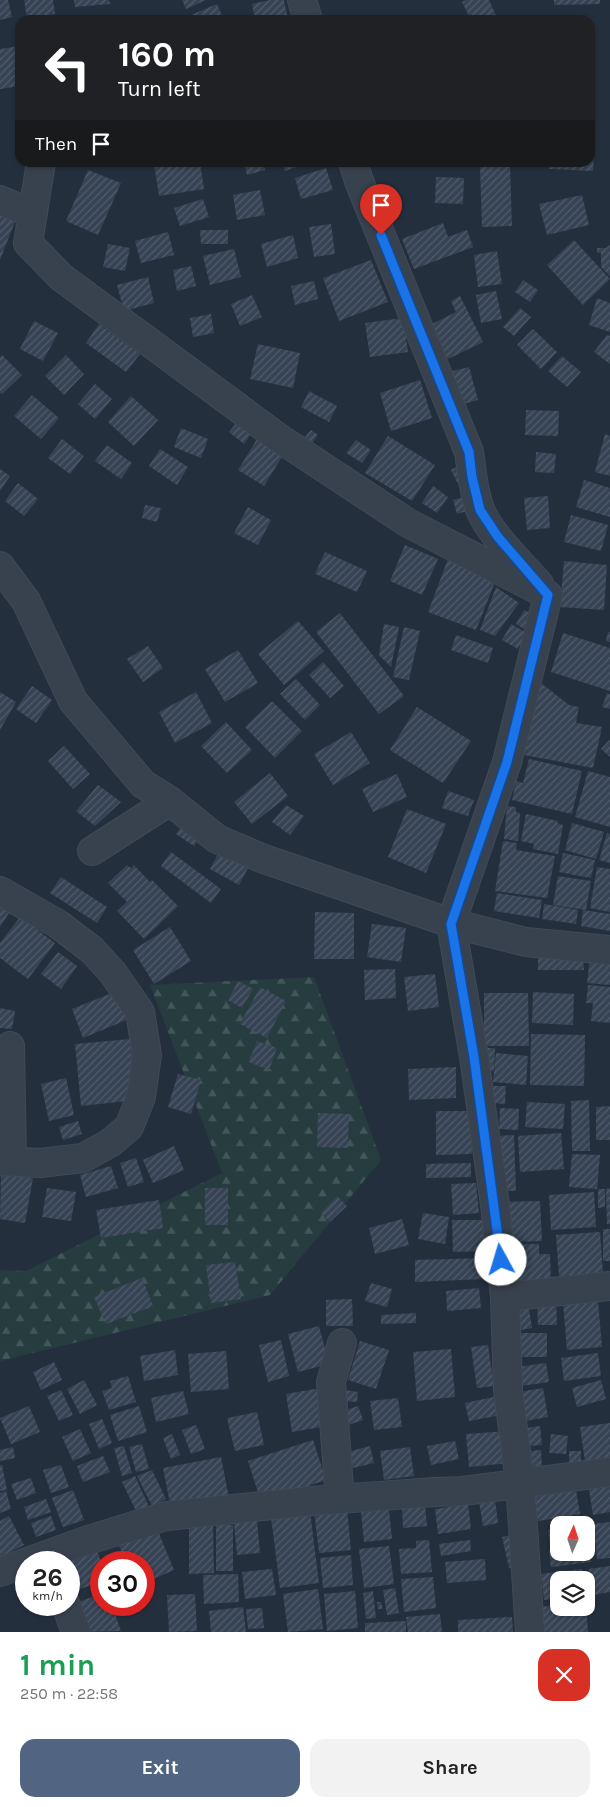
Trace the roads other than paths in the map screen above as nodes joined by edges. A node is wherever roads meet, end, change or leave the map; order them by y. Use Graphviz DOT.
graph roads {
  1 [pos="302,0"];
  2 [pos="306,15"];
  3 [pos="44,167"];
  4 [pos="355,167"];
  5 [pos="0,200"];
  6 [pos="32,214"];
  7 [pos="0,566"];
  8 [pos="548,595"];
  9 [pos="170,801"];
  10 [pos="92,851"];
  11 [pos="0,891"];
  12 [pos="451,924"];
  13 [pos="610,950"];
  14 [pos="10,1046"];
  15 [pos="6,1161"];
  16 [pos="610,1286"];
  17 [pos="505,1297"];
  18 [pos="342,1343"];
  19 [pos="610,1472"];
  20 [pos="520,1482"];
  21 [pos="340,1499"];
  22 [pos="66,1551"];
  23 [pos="15,1568"];
  24 [pos="0,1572"];
  25 [pos="70,1616"];
  26 [pos="76,1632"];
  27 [pos="530,1632"];
  1 -- 2 [label="street"];
  3 -- 6 [label="street"];
  4 -- 8 [label="street"];
  5 -- 6 [label="street"];
  6 -- 8 [label="street"];
  7 -- 9 [label="street"];
  8 -- 12 [label="street"];
  9 -- 10 [label="street"];
  9 -- 12 [label="street"];
  11 -- 15 [label="street"];
  12 -- 13 [label="street"];
  12 -- 17 [label="street"];
  14 -- 15 [label="street"];
  16 -- 17 [label="street"];
  17 -- 20 [label="street"];
  18 -- 21 [label="street"];
  19 -- 20 [label="street"];
  20 -- 21 [label="street"];
  20 -- 27 [label="street"];
  21 -- 22 [label="street"];
  23 -- 24 [label="street"];
  25 -- 26 [label="street"];
}
